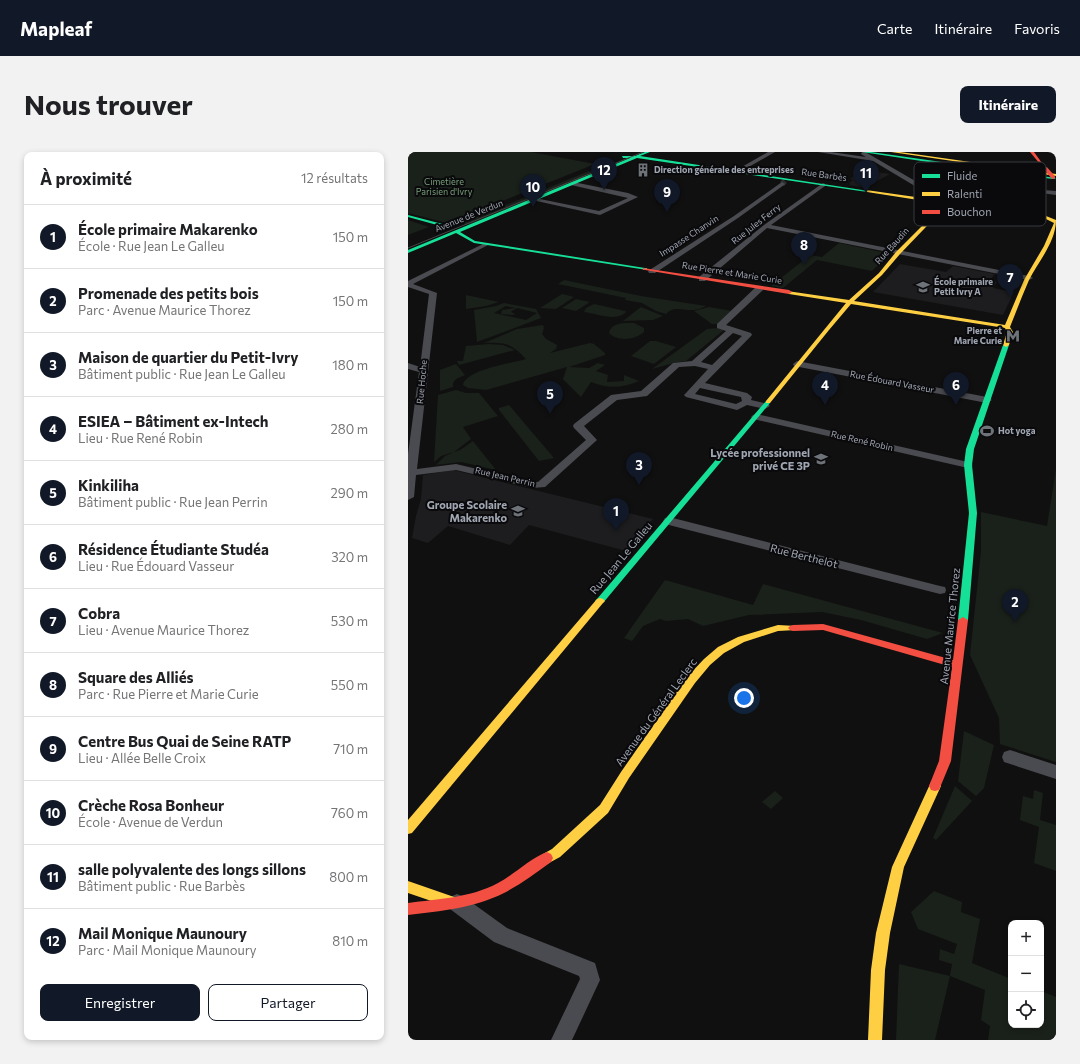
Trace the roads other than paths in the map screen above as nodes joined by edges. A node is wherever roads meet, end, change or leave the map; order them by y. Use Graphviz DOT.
graph roads {
  1 [pos="648,152"];
  2 [pos="772,152"];
  3 [pos="820,152"];
  4 [pos="865,152"];
  5 [pos="884,152"];
  6 [pos="893,152"];
  7 [pos="919,152"];
  8 [pos="937,152"];
  9 [pos="1032,152"];
  10 [pos="636,155"];
  11 [pos="623,157"];
  12 [pos="874,160"];
  13 [pos="936,162"];
  14 [pos="947,162"];
  15 [pos="960,162"];
  16 [pos="976,162"];
  17 [pos="1004,162"];
  18 [pos="1040,162"];
  19 [pos="1046,169"];
  20 [pos="736,172"];
  21 [pos="1055,176"];
  22 [pos="785,182"];
  23 [pos="914,183"];
  24 [pos="573,184"];
  25 [pos="823,185"];
  26 [pos="1046,188"];
  27 [pos="1046,192"];
  28 [pos="1056,194"];
  29 [pos="914,197"];
  30 [pos="535,200"];
  31 [pos="408,216"];
  32 [pos="1052,219"];
  33 [pos="766,226"];
  34 [pos="921,226"];
  35 [pos="448,228"];
  36 [pos="460,234"];
  37 [pos="408,244"];
  38 [pos="487,244"];
  39 [pos="1052,244"];
  40 [pos="408,252"];
  41 [pos="898,252"];
  42 [pos="652,271"];
  43 [pos="1029,278"];
  44 [pos="702,279"];
  45 [pos="408,285"];
  46 [pos="760,288"];
  47 [pos="852,302"];
  48 [pos="1007,326"];
  49 [pos="732,330"];
  50 [pos="695,363"];
  51 [pos="798,364"];
  52 [pos="408,366"];
  53 [pos="714,368"];
  54 [pos="422,370"];
  55 [pos="699,385"];
  56 [pos="986,400"];
  57 [pos="746,402"];
  58 [pos="764,406"];
  59 [pos="756,417"];
  60 [pos="968,465"];
  61 [pos="410,472"];
  62 [pos="408,497"];
  63 [pos="669,521"];
  64 [pos="940,590"];
  65 [pos="958,665"];
  66 [pos="1010,758"];
  67 [pos="1056,772"];
  68 [pos="408,829"];
  69 [pos="408,887"];
  70 [pos="457,903"];
  71 [pos="408,909"];
  72 [pos="561,1040"];
  73 [pos="875,1040"];
  1 -- 10 [label="main road, Avenue de Verdun"];
  2 -- 20 [label="street"];
  3 -- 12 [label="street"];
  4 -- 12 [label="street"];
  4 -- 13 [label="main road"];
  5 -- 14 [label="main road"];
  6 -- 15 [label="main road"];
  7 -- 16 [label="main road"];
  8 -- 17 [label="main road"];
  9 -- 18 [label="main road"];
  10 -- 11 [label="main road, Rue Barbès"];
  10 -- 20 [label="main road, Rue Barbès"];
  10 -- 24 [label="main road, Avenue de Verdun"];
  11 -- 35 [label="main road, Avenue de Verdun"];
  12 -- 23 [label="street"];
  19 -- 21 [label="main road, bridge"];
  20 -- 22 [label="main road, Rue Barbès"];
  21 -- 26 [label="main road"];
  22 -- 25 [label="main road, Rue Barbès"];
  22 -- 42 [label="street, Impasse Chanvin"];
  24 -- 30 [label="main road, Avenue de Verdun"];
  24 -- 30 [label="street"];
  25 -- 29 [label="main road, Rue Barbès"];
  25 -- 33 [label="street, Rue Jules Ferry"];
  27 -- 28 [label="street"];
  30 -- 36 [label="main road, Avenue de Verdun"];
  31 -- 35 [label="main road, Rue Pierre et Marie Curie"];
  32 -- 39 [label="main road, Avenue Maurice Thorez"];
  33 -- 41 [label="street"];
  33 -- 44 [label="street, Rue Jules Ferry"];
  34 -- 41 [label="main road, Rue Baudin"];
  35 -- 36 [label="main road, Rue Pierre et Marie Curie"];
  35 -- 37 [label="main road, Avenue de Verdun"];
  36 -- 38 [label="main road, Rue Pierre et Marie Curie"];
  36 -- 40 [label="main road, Avenue de Verdun"];
  38 -- 42 [label="main road, Rue Pierre et Marie Curie"];
  38 -- 45 [label="street"];
  39 -- 43 [label="main road, Avenue Maurice Thorez"];
  41 -- 43 [label="street"];
  41 -- 47 [label="main road, Rue Baudin"];
  42 -- 44 [label="main road, Rue Pierre et Marie Curie"];
  43 -- 48 [label="main road, Avenue Maurice Thorez"];
  44 -- 46 [label="main road, Rue Pierre et Marie Curie"];
  45 -- 54 [label="street, Rue Hoche"];
  46 -- 47 [label="main road, Rue Pierre et Marie Curie"];
  46 -- 49 [label="street"];
  47 -- 48 [label="main road, Rue Pierre et Marie Curie"];
  47 -- 51 [label="main road, Rue Jean Le Galleu"];
  48 -- 56 [label="main road, Avenue Maurice Thorez"];
  49 -- 50 [label="street"];
  49 -- 53 [label="street"];
  50 -- 53 [label="street"];
  50 -- 61 [label="street, Rue Jean Perrin"];
  51 -- 56 [label="street, Rue Édouard Vasseur"];
  51 -- 58 [label="main road, Rue Jean Le Galleu"];
  52 -- 54 [label="street"];
  53 -- 55 [label="street"];
  54 -- 61 [label="street, Rue Hoche"];
  55 -- 57 [label="street"];
  55 -- 57 [label="street"];
  56 -- 60 [label="main road, Avenue Maurice Thorez"];
  57 -- 58 [label="street"];
  58 -- 59 [label="main road, Rue Jean Le Galleu"];
  59 -- 60 [label="street, Rue René Robin"];
  59 -- 63 [label="main road, Rue Jean Le Galleu"];
  60 -- 65 [label="main road, Avenue Maurice Thorez"];
  61 -- 62 [label="street, Rue Hoche"];
  63 -- 64 [label="street, Rue Berthelot"];
  63 -- 68 [label="main road, Rue Jean Le Galleu"];
  65 -- 70 [label="main road, Avenue du Général Leclerc"];
  65 -- 73 [label="main road, Avenue Maurice Thorez"];
  66 -- 67 [label="street"];
  69 -- 70 [label="main road"];
  70 -- 71 [label="main road, Avenue du Général Leclerc"];
  70 -- 72 [label="street"];
}
